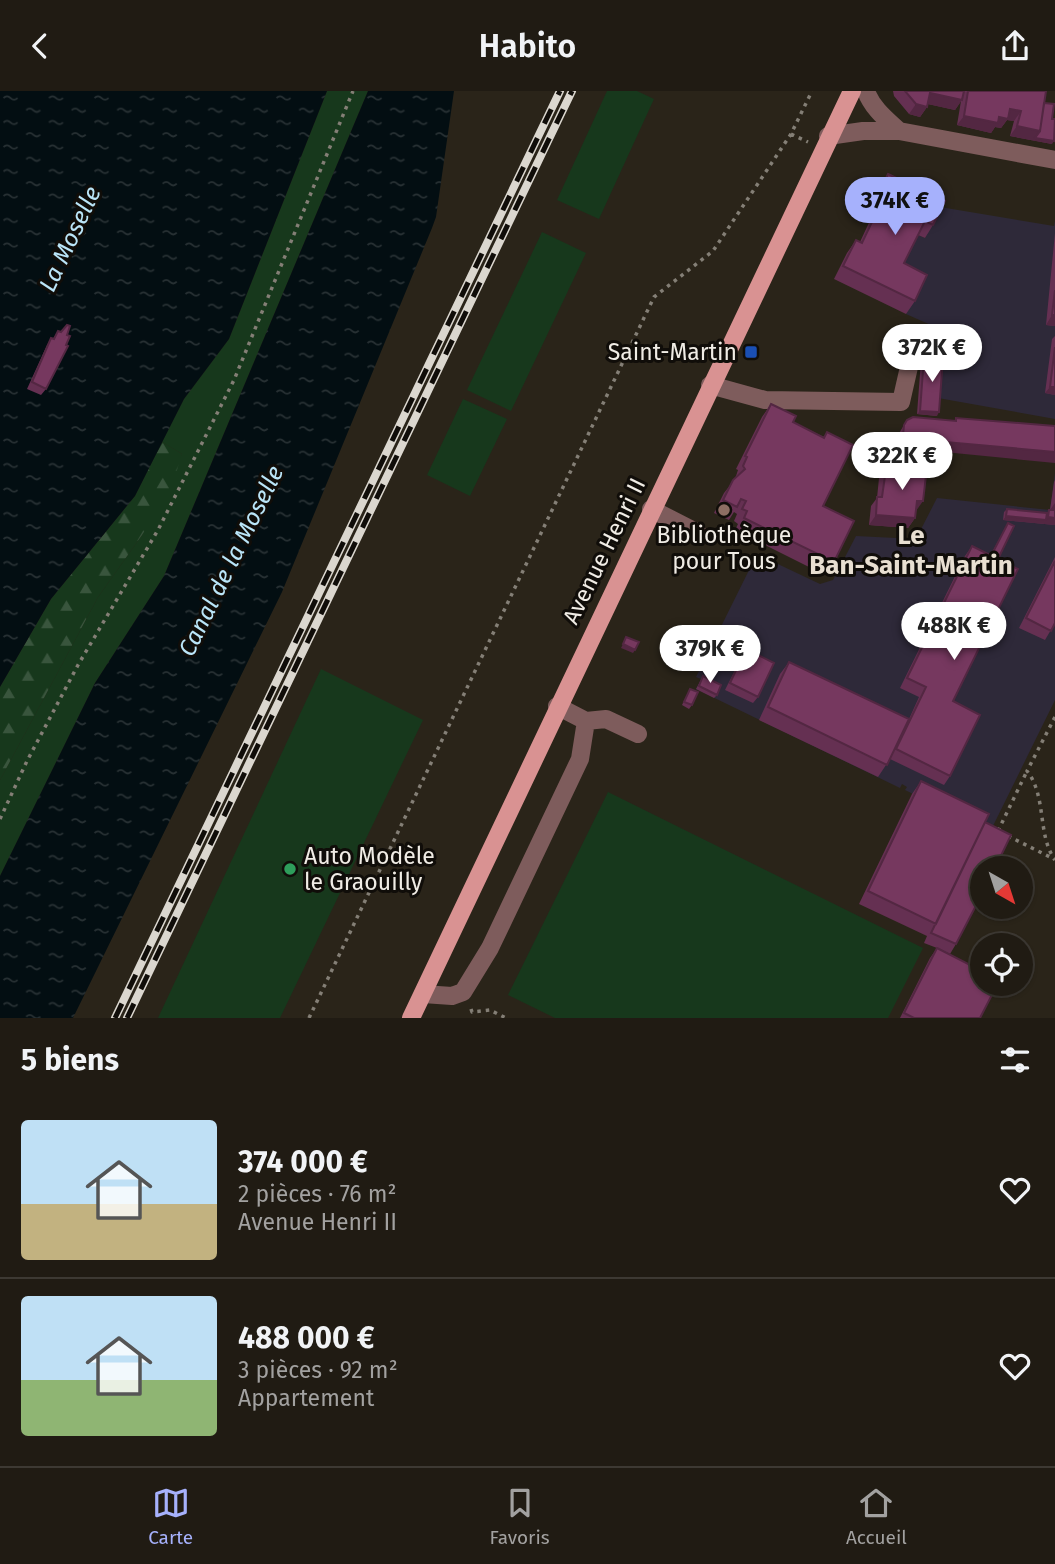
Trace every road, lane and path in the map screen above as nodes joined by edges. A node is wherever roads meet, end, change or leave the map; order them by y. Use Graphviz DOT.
graph roads {
  1 [pos="353,91"];
  2 [pos="812,91"];
  3 [pos="866,91"];
  4 [pos="848,98"];
  5 [pos="899,131"];
  6 [pos="828,136"];
  7 [pos="1055,160"];
  8 [pos="914,345"];
  9 [pos="710,385"];
  10 [pos="652,509"];
  11 [pos="698,533"];
  12 [pos="557,706"];
  13 [pos="1055,717"];
  14 [pos="586,721"];
  15 [pos="638,734"];
  16 [pos="1027,771"];
  17 [pos="0,819"];
  18 [pos="1054,860"];
  19 [pos="463,992"];
  20 [pos="423,994"];
  21 [pos="309,1018"];
  22 [pos="411,1018"];
  23 [pos="506,1018"];
  1 -- 17 [label="path"];
  2 -- 21 [label="path"];
  3 -- 5 [label="street"];
  4 -- 6 [label="main road, Avenue Henri II"];
  5 -- 6 [label="street"];
  5 -- 7 [label="street"];
  6 -- 9 [label="main road, Avenue Henri II"];
  8 -- 9 [label="street"];
  9 -- 10 [label="main road, Avenue Henri II"];
  10 -- 11 [label="street"];
  10 -- 12 [label="main road, Avenue Henri II"];
  12 -- 14 [label="street"];
  12 -- 20 [label="main road, Avenue Henri II"];
  13 -- 16 [label="path"];
  14 -- 15 [label="street"];
  14 -- 19 [label="street"];
  16 -- 18 [label="path"];
  16 -- 18 [label="path"];
  19 -- 20 [label="street"];
  19 -- 23 [label="path"];
  20 -- 22 [label="main road, Avenue Henri II"];
}
